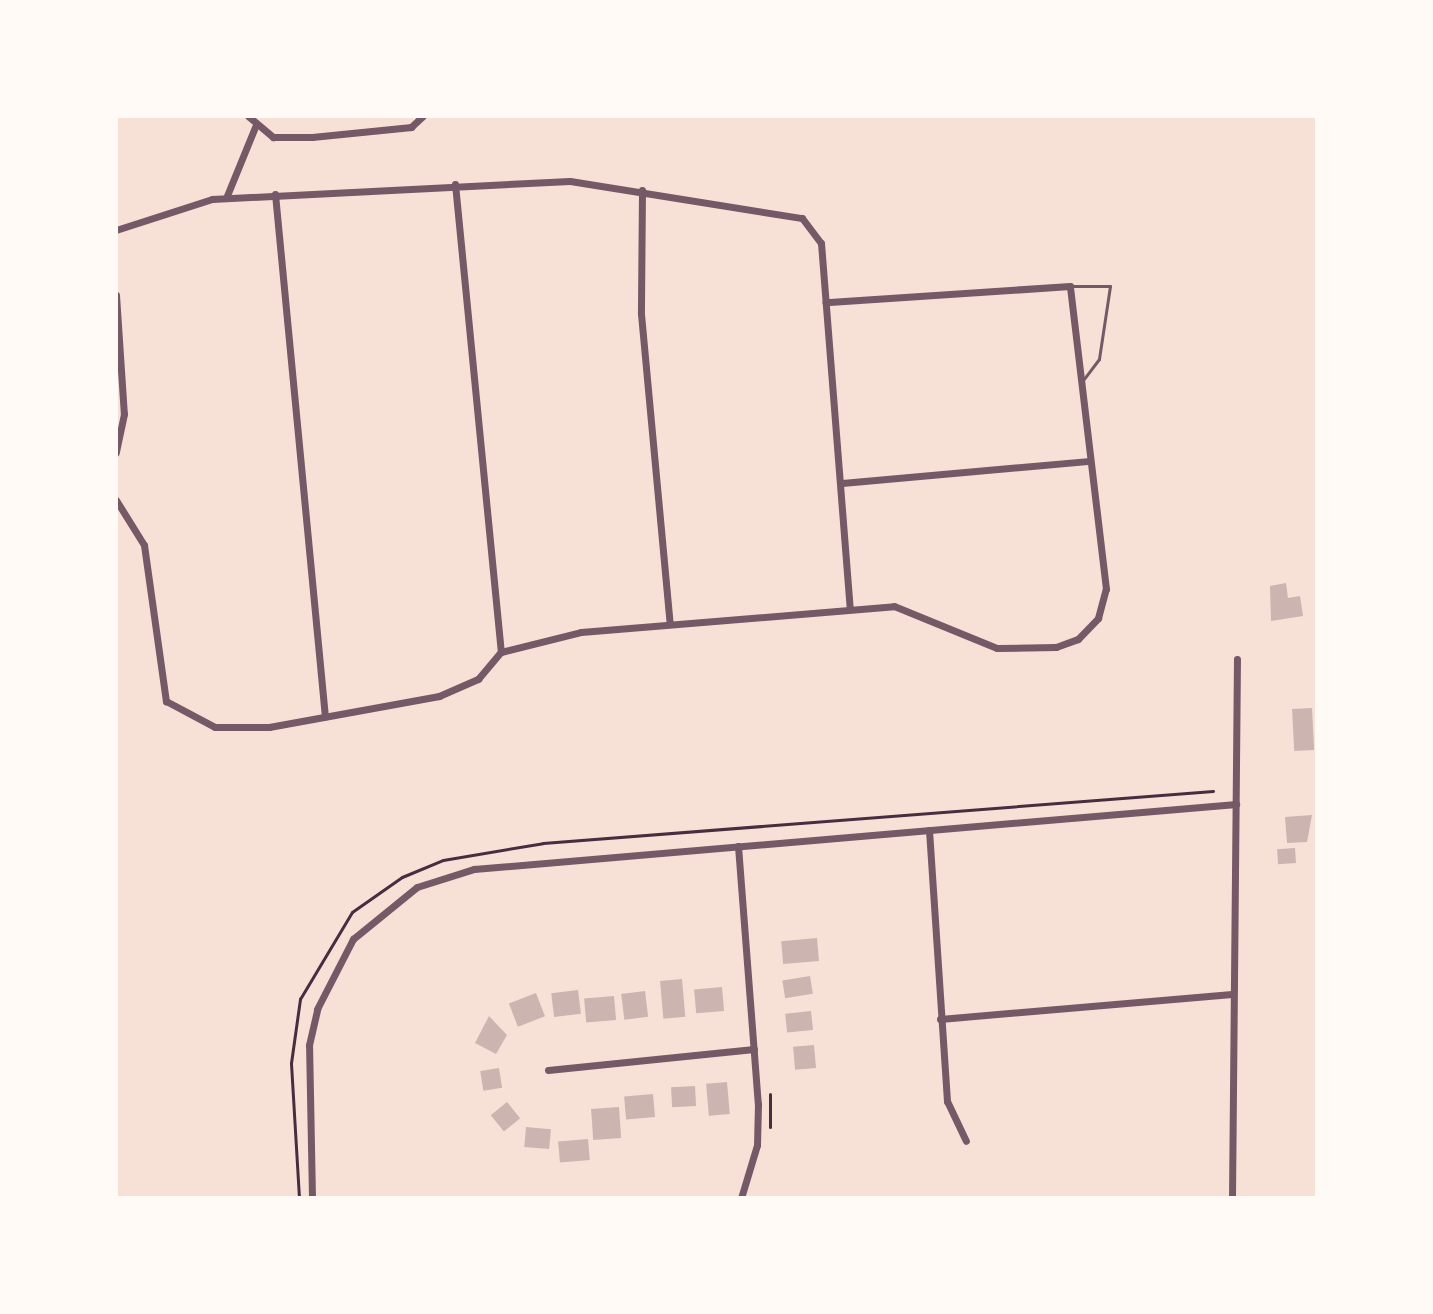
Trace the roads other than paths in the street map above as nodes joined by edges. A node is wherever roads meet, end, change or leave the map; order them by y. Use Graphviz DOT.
graph roads {
  1 [pos="248,116"];
  2 [pos="423,116"];
  3 [pos="255,127"];
  4 [pos="455,184"];
  5 [pos="642,190"];
  6 [pos="275,194"];
  7 [pos="226,198"];
  8 [pos="116,230"];
  9 [pos="1070,286"];
  10 [pos="116,295"];
  11 [pos="826,302"];
  12 [pos="1083,380"];
  13 [pos="119,383"];
  14 [pos="117,442"];
  15 [pos="116,453"];
  16 [pos="1090,461"];
  17 [pos="842,483"];
  18 [pos="116,500"];
  19 [pos="850,608"];
  20 [pos="670,624"];
  21 [pos="501,652"];
  22 [pos="1237,659"];
  23 [pos="325,717"];
  24 [pos="1236,804"];
  25 [pos="929,830"];
  26 [pos="738,846"];
  27 [pos="1232,994"];
  28 [pos="940,1019"];
  29 [pos="754,1049"];
  30 [pos="548,1070"];
  31 [pos="966,1141"];
  32 [pos="312,1198"];
  33 [pos="741,1198"];
  34 [pos="1232,1198"];
  1 -- 3 [label="street"];
  2 -- 3 [label="street"];
  3 -- 7 [label="street"];
  4 -- 5 [label="street"];
  4 -- 6 [label="street"];
  4 -- 21 [label="street"];
  5 -- 11 [label="street"];
  5 -- 20 [label="street"];
  6 -- 7 [label="street"];
  6 -- 23 [label="street"];
  7 -- 8 [label="street"];
  9 -- 11 [label="street"];
  9 -- 12 [label="street"];
  9 -- 12 [label="lane"];
  10 -- 13 [label="street"];
  11 -- 17 [label="street"];
  12 -- 16 [label="street"];
  13 -- 14 [label="street"];
  14 -- 15 [label="street"];
  16 -- 17 [label="street"];
  16 -- 19 [label="street"];
  17 -- 19 [label="street"];
  18 -- 23 [label="street"];
  19 -- 20 [label="street"];
  20 -- 21 [label="street"];
  21 -- 23 [label="street"];
  22 -- 24 [label="street"];
  24 -- 25 [label="street"];
  24 -- 27 [label="street"];
  25 -- 26 [label="street"];
  25 -- 28 [label="street"];
  26 -- 29 [label="street"];
  26 -- 32 [label="street"];
  27 -- 28 [label="street"];
  27 -- 34 [label="street"];
  28 -- 31 [label="street"];
  29 -- 30 [label="street"];
  29 -- 33 [label="street"];
}
